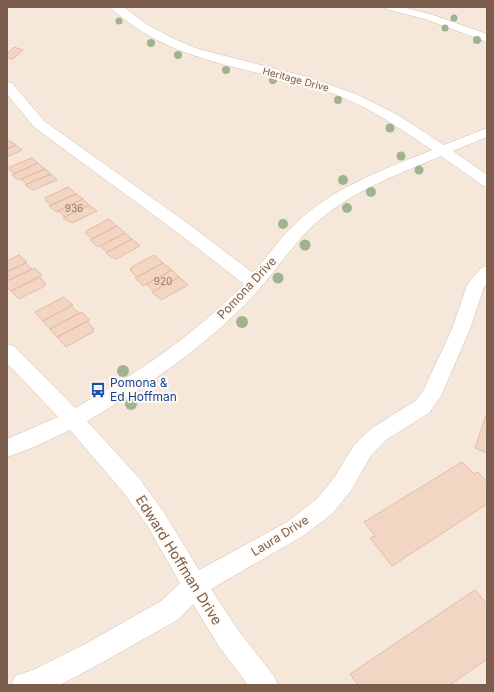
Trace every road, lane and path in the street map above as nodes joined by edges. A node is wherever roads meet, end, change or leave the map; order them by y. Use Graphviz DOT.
graph roads {
  1 [pos="117,7"];
  2 [pos="390,7"];
  3 [pos="487,38"];
  4 [pos="7,86"];
  5 [pos="487,132"];
  6 [pos="442,151"];
  7 [pos="487,182"];
  8 [pos="487,272"];
  9 [pos="254,283"];
  10 [pos="7,351"];
  11 [pos="73,419"];
  12 [pos="7,448"];
  13 [pos="195,586"];
  14 [pos="24,685"];
  15 [pos="265,685"];
  1 -- 6 [label="street, Heritage Drive"];
  2 -- 3 [label="street"];
  4 -- 9 [label="street"];
  5 -- 6 [label="street, Pomona Drive"];
  6 -- 7 [label="street, Heritage Drive"];
  6 -- 9 [label="street, Pomona Drive"];
  8 -- 13 [label="street, Laura Drive"];
  9 -- 11 [label="street, Pomona Drive"];
  10 -- 11 [label="street, Edward Hoffman Drive"];
  11 -- 12 [label="street, Pomona Drive"];
  11 -- 13 [label="street, Edward Hoffman Drive"];
  13 -- 14 [label="street, Laura Drive"];
  13 -- 15 [label="street, Edward Hoffman Drive"];
}
